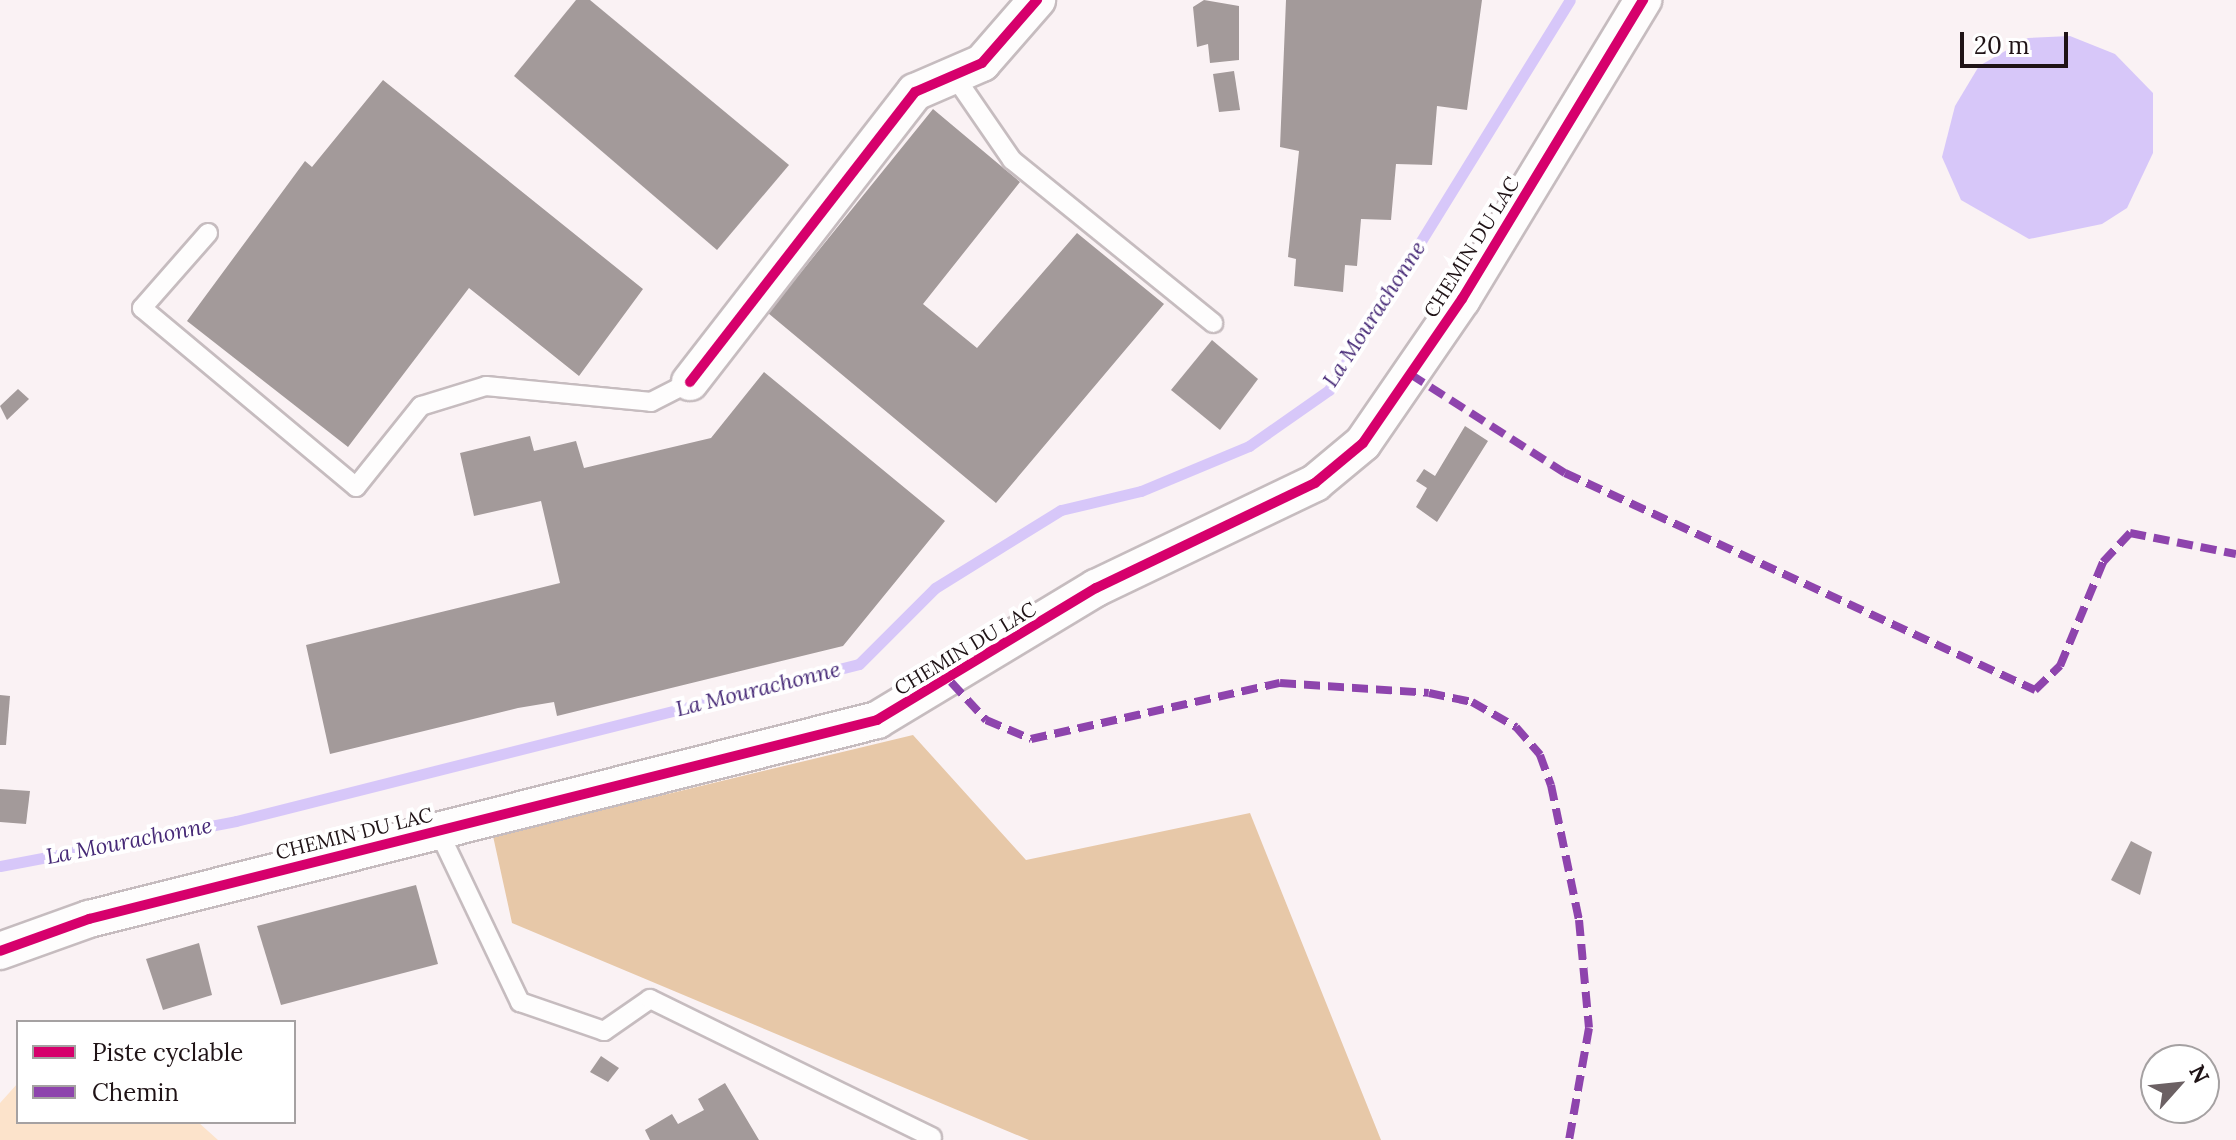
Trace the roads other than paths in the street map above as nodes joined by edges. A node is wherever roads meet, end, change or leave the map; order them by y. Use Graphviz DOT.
graph roads {
  1 [pos="1037,0"];
  2 [pos="1643,0"];
  3 [pos="955,77"];
  4 [pos="208,233"];
  5 [pos="1213,323"];
  6 [pos="690,382"];
  7 [pos="438,830"];
  8 [pos="0,951"];
  9 [pos="932,1137"];
  1 -- 3 [label="street"];
  2 -- 7 [label="street, CHEMIN DU LAC"];
  3 -- 5 [label="lane"];
  3 -- 6 [label="street"];
  4 -- 6 [label="lane"];
  7 -- 8 [label="street, CHEMIN DU LAC"];
  7 -- 9 [label="lane"];
}
